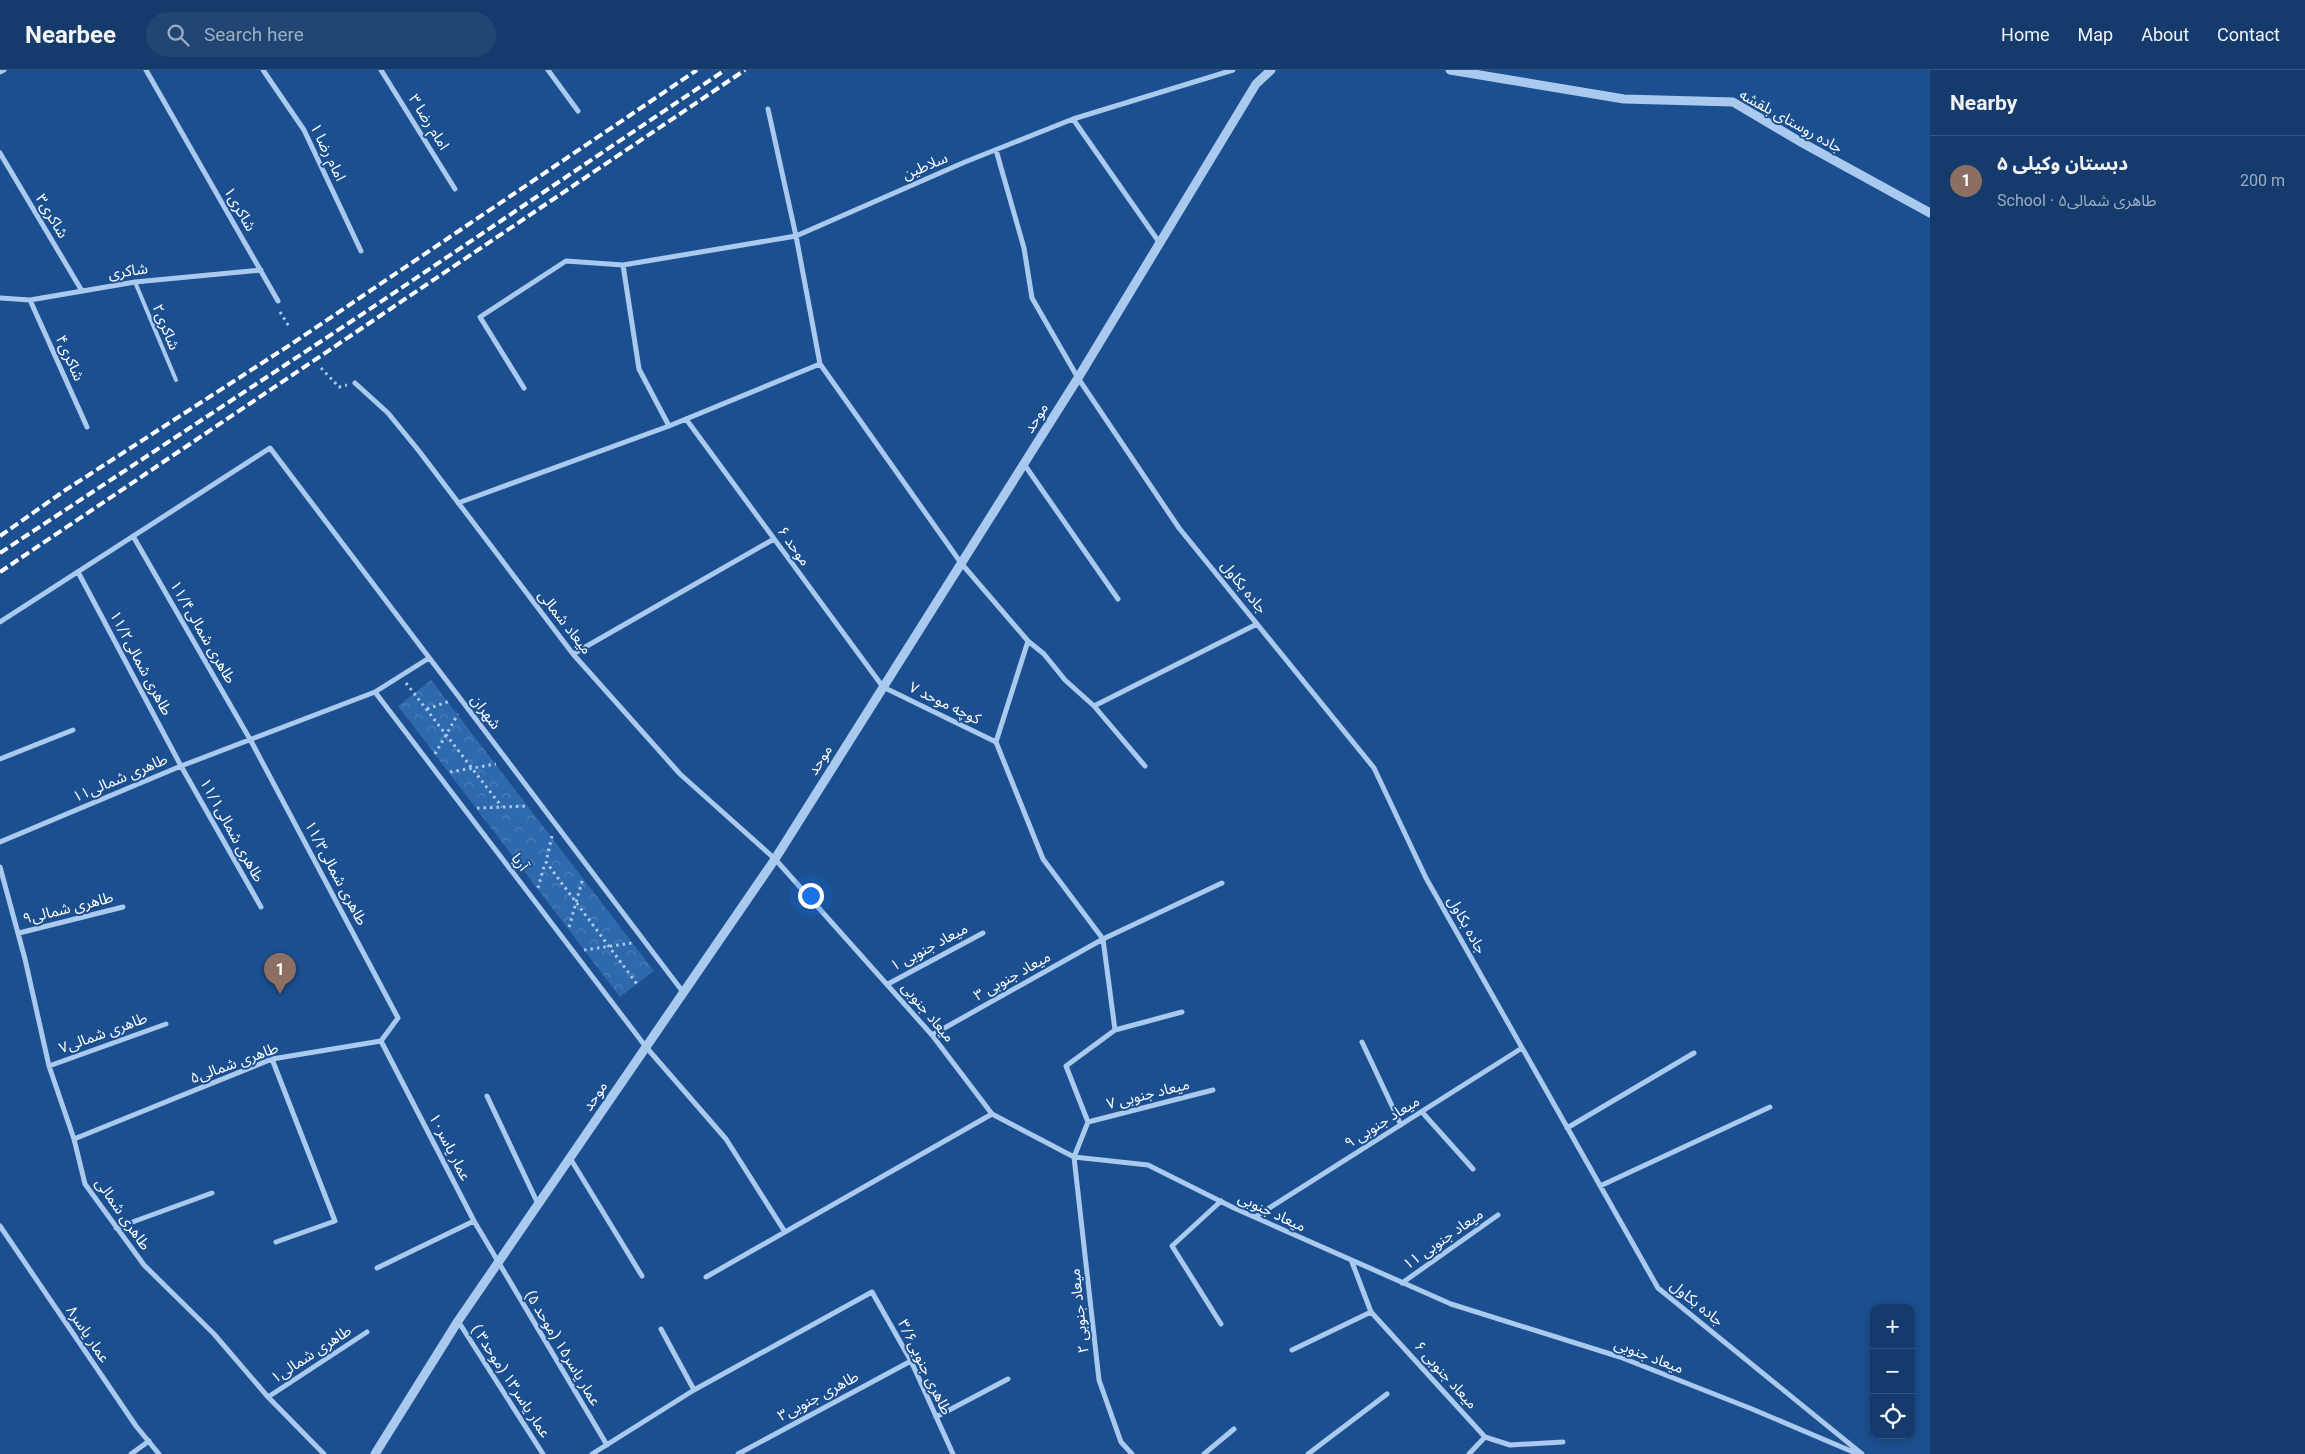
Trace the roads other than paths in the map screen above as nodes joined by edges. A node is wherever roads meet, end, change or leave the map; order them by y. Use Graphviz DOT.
graph roads {
  1 [pos="4,70"];
  2 [pos="146,70"];
  3 [pos="263,70"];
  4 [pos="382,70"];
  5 [pos="548,70"];
  6 [pos="1233,70"];
  7 [pos="1271,70"];
  8 [pos="1450,70"];
  9 [pos="0,72"];
  10 [pos="768,109"];
  11 [pos="578,111"];
  12 [pos="1073,119"];
  13 [pos="996,150"];
  14 [pos="0,153"];
  15 [pos="455,189"];
  16 [pos="1930,214"];
  17 [pos="796,236"];
  18 [pos="1160,242"];
  19 [pos="361,251"];
  20 [pos="623,265"];
  21 [pos="261,270"];
  22 [pos="135,282"];
  23 [pos="82,291"];
  24 [pos="0,298"];
  25 [pos="30,300"];
  26 [pos="278,301"];
  27 [pos="820,364"];
  28 [pos="1078,378"];
  29 [pos="176,380"];
  30 [pos="355,383"];
  31 [pos="524,388"];
  32 [pos="686,419"];
  33 [pos="669,426"];
  34 [pos="87,427"];
  35 [pos="1024,464"];
  36 [pos="458,503"];
  37 [pos="133,536"];
  38 [pos="774,539"];
  39 [pos="961,563"];
  40 [pos="78,572"];
  41 [pos="1118,599"];
  42 [pos="0,622"];
  43 [pos="1257,624"];
  44 [pos="1028,641"];
  45 [pos="573,654"];
  46 [pos="429,658"];
  47 [pos="882,687"];
  48 [pos="375,692"];
  49 [pos="1094,706"];
  50 [pos="73,730"];
  51 [pos="251,741"];
  52 [pos="996,742"];
  53 [pos="0,759"];
  54 [pos="182,766"];
  55 [pos="1145,766"];
  56 [pos="0,842"];
  57 [pos="775,859"];
  58 [pos="0,867"];
  59 [pos="1222,883"];
  60 [pos="6,888"];
  61 [pos="0,891"];
  62 [pos="123,907"];
  63 [pos="260,907"];
  64 [pos="19,933"];
  65 [pos="983,933"];
  66 [pos="1103,939"];
  67 [pos="888,984"];
  68 [pos="683,992"];
  69 [pos="1182,1012"];
  70 [pos="166,1024"];
  71 [pos="1114,1030"];
  72 [pos="932,1035"];
  73 [pos="381,1041"];
  74 [pos="1362,1042"];
  75 [pos="646,1047"];
  76 [pos="1522,1048"];
  77 [pos="1694,1053"];
  78 [pos="272,1059"];
  79 [pos="49,1066"];
  80 [pos="1214,1090"];
  81 [pos="487,1096"];
  82 [pos="1770,1107"];
  83 [pos="1422,1112"];
  84 [pos="992,1114"];
  85 [pos="1088,1122"];
  86 [pos="1401,1125"];
  87 [pos="1567,1128"];
  88 [pos="74,1139"];
  89 [pos="570,1158"];
  90 [pos="1074,1158"];
  91 [pos="1473,1168"];
  92 [pos="1600,1186"];
  93 [pos="212,1193"];
  94 [pos="1221,1201"];
  95 [pos="538,1204"];
  96 [pos="1498,1215"];
  97 [pos="1255,1217"];
  98 [pos="474,1221"];
  99 [pos="0,1226"];
  100 [pos="116,1228"];
  101 [pos="785,1232"];
  102 [pos="276,1242"];
  103 [pos="1352,1262"];
  104 [pos="498,1263"];
  105 [pos="377,1268"];
  106 [pos="642,1276"];
  107 [pos="706,1277"];
  108 [pos="1402,1283"];
  109 [pos="1370,1312"];
  110 [pos="458,1322"];
  111 [pos="1221,1324"];
  112 [pos="661,1329"];
  113 [pos="368,1332"];
  114 [pos="1292,1350"];
  115 [pos="910,1361"];
  116 [pos="1008,1379"];
  117 [pos="694,1390"];
  118 [pos="1388,1394"];
  119 [pos="268,1396"];
  120 [pos="936,1418"];
  121 [pos="1234,1429"];
  122 [pos="1486,1437"];
  123 [pos="149,1441"];
  124 [pos="1563,1442"];
  125 [pos="607,1445"];
  126 [pos="131,1454"];
  127 [pos="159,1454"];
  128 [pos="324,1454"];
  129 [pos="375,1454"];
  130 [pos="543,1454"];
  131 [pos="593,1454"];
  132 [pos="738,1454"];
  133 [pos="953,1454"];
  134 [pos="1132,1454"];
  135 [pos="1204,1454"];
  136 [pos="1308,1454"];
  137 [pos="1468,1454"];
  138 [pos="1860,1454"];
  1 -- 9 [label="street"];
  2 -- 21 [label="street, شاکری۱"];
  3 -- 19 [label="street, امام رضا ۱"];
  4 -- 15 [label="street, امام رضا ۳"];
  5 -- 11 [label="street"];
  6 -- 12 [label="street, سلاطین"];
  7 -- 18 [label="street, موحد"];
  8 -- 16 [label="street, جاده روستای بلقشه"];
  10 -- 17 [label="street"];
  12 -- 13 [label="street, سلاطین"];
  12 -- 18 [label="street"];
  13 -- 17 [label="street, سلاطین"];
  13 -- 28 [label="street, جاده بکاول"];
  14 -- 23 [label="street, شاکری۳"];
  17 -- 20 [label="street, سلاطین"];
  17 -- 27 [label="street"];
  18 -- 28 [label="street, موحد"];
  20 -- 31 [label="street, سلاطین"];
  20 -- 33 [label="street"];
  21 -- 22 [label="street, شاکری"];
  21 -- 26 [label="street, شاکری۱"];
  22 -- 23 [label="street, شاکری"];
  22 -- 29 [label="lane, شاکری۲"];
  23 -- 25 [label="street, شاکری"];
  24 -- 25 [label="street, شاکری"];
  25 -- 34 [label="street, شاکری۴"];
  27 -- 32 [label="street"];
  27 -- 39 [label="street"];
  28 -- 35 [label="street, موحد"];
  28 -- 43 [label="street, جاده بکاول"];
  30 -- 36 [label="street, میعاد شمالی"];
  32 -- 33 [label="street"];
  32 -- 38 [label="street, موحد ۶"];
  33 -- 36 [label="street"];
  35 -- 39 [label="street, موحد"];
  35 -- 41 [label="street"];
  36 -- 45 [label="street, میعاد شمالی"];
  37 -- 40 [label="street"];
  37 -- 46 [label="street, شهران"];
  37 -- 51 [label="street, طاهری شمالی۱۱/۴"];
  38 -- 45 [label="street"];
  38 -- 47 [label="street, موحد ۶"];
  39 -- 44 [label="street"];
  39 -- 47 [label="street, موحد"];
  40 -- 42 [label="street"];
  40 -- 54 [label="street, طاهری شمالی۱۱/۲"];
  43 -- 49 [label="street"];
  43 -- 76 [label="street, جاده بکاول"];
  44 -- 49 [label="street"];
  44 -- 52 [label="street"];
  45 -- 57 [label="street, میعاد شمالی"];
  46 -- 48 [label="street, طاهری شمالی۱۱"];
  46 -- 68 [label="street, شهران"];
  47 -- 52 [label="street, کوچه موحد ۷"];
  47 -- 57 [label="street, موحد"];
  48 -- 51 [label="street, طاهری شمالی۱۱"];
  48 -- 75 [label="street, آریا"];
  49 -- 55 [label="street"];
  50 -- 53 [label="street"];
  51 -- 54 [label="street, طاهری شمالی۱۱"];
  51 -- 73 [label="street, طاهری شمالی۱۱/۳"];
  52 -- 66 [label="street"];
  54 -- 56 [label="street, طاهری شمالی۱۱"];
  54 -- 63 [label="street, طاهری شمالی۱۱/۱"];
  57 -- 67 [label="street, میعاد جنوبی"];
  57 -- 68 [label="street, موحد"];
  58 -- 60 [label="street, طاهری شمالی"];
  59 -- 66 [label="street, میعاد جنوبی ۳"];
  60 -- 61 [label="street"];
  60 -- 64 [label="street, طاهری شمالی"];
  62 -- 64 [label="street, طاهری شمالی۹"];
  64 -- 79 [label="street, طاهری شمالی"];
  65 -- 67 [label="street, میعاد جنوبی ۱"];
  66 -- 71 [label="street"];
  66 -- 72 [label="street, میعاد جنوبی ۳"];
  67 -- 72 [label="street, میعاد جنوبی"];
  68 -- 75 [label="street, موحد"];
  69 -- 71 [label="street"];
  70 -- 79 [label="street, طاهری شمالی۷"];
  71 -- 85 [label="street"];
  72 -- 84 [label="street, میعاد جنوبی"];
  73 -- 78 [label="street, طاهری شمالی۵"];
  73 -- 98 [label="street, عمار یاسر۱۰"];
  74 -- 86 [label="street"];
  75 -- 89 [label="street, موحد"];
  75 -- 101 [label="street, آریا"];
  76 -- 83 [label="street, میعاد جنوبی ۹"];
  76 -- 87 [label="street, جاده بکاول"];
  77 -- 87 [label="street"];
  78 -- 88 [label="street, طاهری شمالی۵"];
  78 -- 102 [label="street"];
  79 -- 88 [label="street, طاهری شمالی"];
  80 -- 85 [label="street, میعاد جنوبی ۷"];
  81 -- 95 [label="street"];
  82 -- 92 [label="street"];
  83 -- 86 [label="street, میعاد جنوبی ۹"];
  83 -- 91 [label="street"];
  84 -- 90 [label="street, میعاد جنوبی"];
  84 -- 101 [label="street"];
  85 -- 90 [label="street"];
  86 -- 97 [label="street, میعاد جنوبی ۹"];
  87 -- 92 [label="street, جاده بکاول"];
  88 -- 100 [label="street, طاهری شمالی"];
  89 -- 95 [label="street, موحد"];
  89 -- 106 [label="street"];
  90 -- 94 [label="street, میعاد جنوبی"];
  90 -- 134 [label="street, میعاد جنوبی ۲"];
  92 -- 138 [label="street, جاده بکاول"];
  93 -- 100 [label="street"];
  94 -- 97 [label="street, میعاد جنوبی"];
  94 -- 111 [label="street"];
  95 -- 104 [label="street, موحد"];
  96 -- 108 [label="street, میعاد جنوبی ۱۱"];
  97 -- 103 [label="street, میعاد جنوبی"];
  98 -- 104 [label="street, عمار یاسر۱۰"];
  98 -- 105 [label="street"];
  99 -- 123 [label="street, عمار یاسر۸"];
  100 -- 119 [label="street, طاهری شمالی"];
  101 -- 107 [label="street"];
  103 -- 108 [label="street, میعاد جنوبی"];
  103 -- 109 [label="street, میعاد جنوبی ۶"];
  104 -- 110 [label="street, موحد"];
  104 -- 125 [label="street, عمار یاسر۱۵ (موحد ۵)"];
  108 -- 138 [label="street, میعاد جنوبی"];
  109 -- 114 [label="street"];
  109 -- 122 [label="street, میعاد جنوبی ۶"];
  110 -- 129 [label="street, موحد"];
  110 -- 130 [label="street, عمار یاسر۱۳ (موحد۳ )"];
  112 -- 117 [label="street"];
  113 -- 119 [label="street, طاهری شمالی۱"];
  115 -- 117 [label="street, طاهری جنوبی۳/۶"];
  115 -- 120 [label="street, طاهری جنوبی۳/۶"];
  115 -- 132 [label="street, طاهری جنوبی۳"];
  116 -- 120 [label="street"];
  117 -- 125 [label="street"];
  118 -- 136 [label="street"];
  119 -- 128 [label="street, طاهری شمالی"];
  120 -- 133 [label="street, طاهری جنوبی۳/۶"];
  121 -- 135 [label="street"];
  122 -- 124 [label="street, میعاد جنوبی ۶"];
  122 -- 137 [label="street"];
  123 -- 126 [label="street"];
  123 -- 127 [label="street, عمار یاسر۸"];
  125 -- 131 [label="street"];
}
